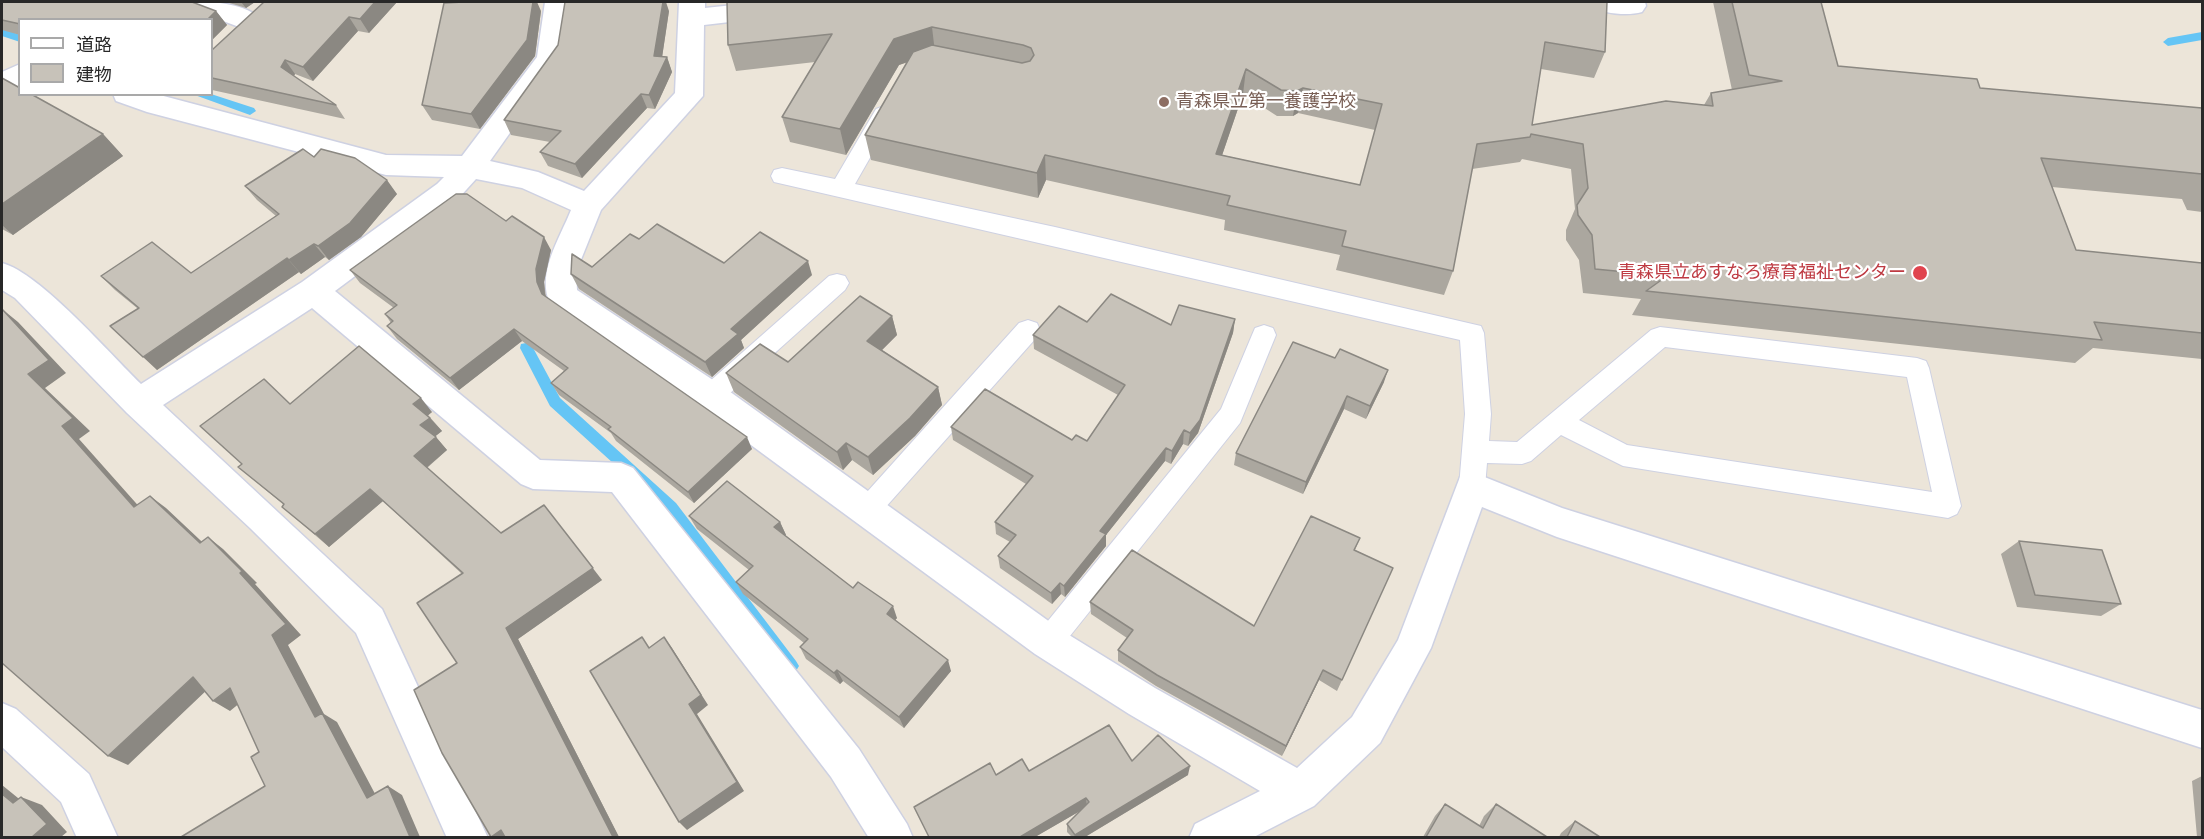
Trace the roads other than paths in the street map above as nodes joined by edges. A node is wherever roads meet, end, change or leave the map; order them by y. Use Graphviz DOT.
graph roads {
  1 [pos="196,2"];
  2 [pos="558,2"];
  3 [pos="832,2"];
  4 [pos="1596,2"];
  5 [pos="1632,2"];
  6 [pos="692,10"];
  7 [pos="227,42"];
  8 [pos="18,74"];
  9 [pos="2,84"];
  10 [pos="138,96"];
  11 [pos="163,100"];
  12 [pos="891,101"];
  13 [pos="470,167"];
  14 [pos="782,176"];
  15 [pos="841,189"];
  16 [pos="588,205"];
  17 [pos="2,275"];
  18 [pos="837,283"];
  19 [pos="313,291"];
  20 [pos="1028,330"];
  21 [pos="1264,335"];
  22 [pos="710,396"];
  23 [pos="139,403"];
  24 [pos="1560,422"];
  25 [pos="1475,451"];
  26 [pos="1472,487"];
  27 [pos="867,510"];
  28 [pos="1048,642"];
  29 [pos="2,722"];
  30 [pos="2202,729"];
  31 [pos="1300,792"];
  32 [pos="98,837"];
  33 [pos="468,837"];
  34 [pos="893,837"];
  35 [pos="1209,837"];
  1 -- 7 [label="street"];
  2 -- 13 [label="street"];
  3 -- 6 [label="street"];
  4 -- 5 [label="street"];
  6 -- 16 [label="street"];
  8 -- 9 [label="street"];
  10 -- 11 [label="street"];
  11 -- 13 [label="street"];
  12 -- 15 [label="lane"];
  13 -- 16 [label="street"];
  13 -- 19 [label="street"];
  14 -- 15 [label="lane"];
  15 -- 25 [label="lane"];
  16 -- 22 [label="street"];
  17 -- 23 [label="street"];
  18 -- 22 [label="lane"];
  19 -- 23 [label="street"];
  19 -- 34 [label="street"];
  20 -- 27 [label="lane"];
  21 -- 28 [label="lane"];
  22 -- 27 [label="street"];
  23 -- 33 [label="street"];
  24 -- 24 [label="lane"];
  24 -- 25 [label="lane"];
  25 -- 26 [label="lane"];
  26 -- 30 [label="street"];
  26 -- 31 [label="street"];
  27 -- 28 [label="street"];
  28 -- 31 [label="street"];
  29 -- 32 [label="street"];
  31 -- 35 [label="street"];
}
